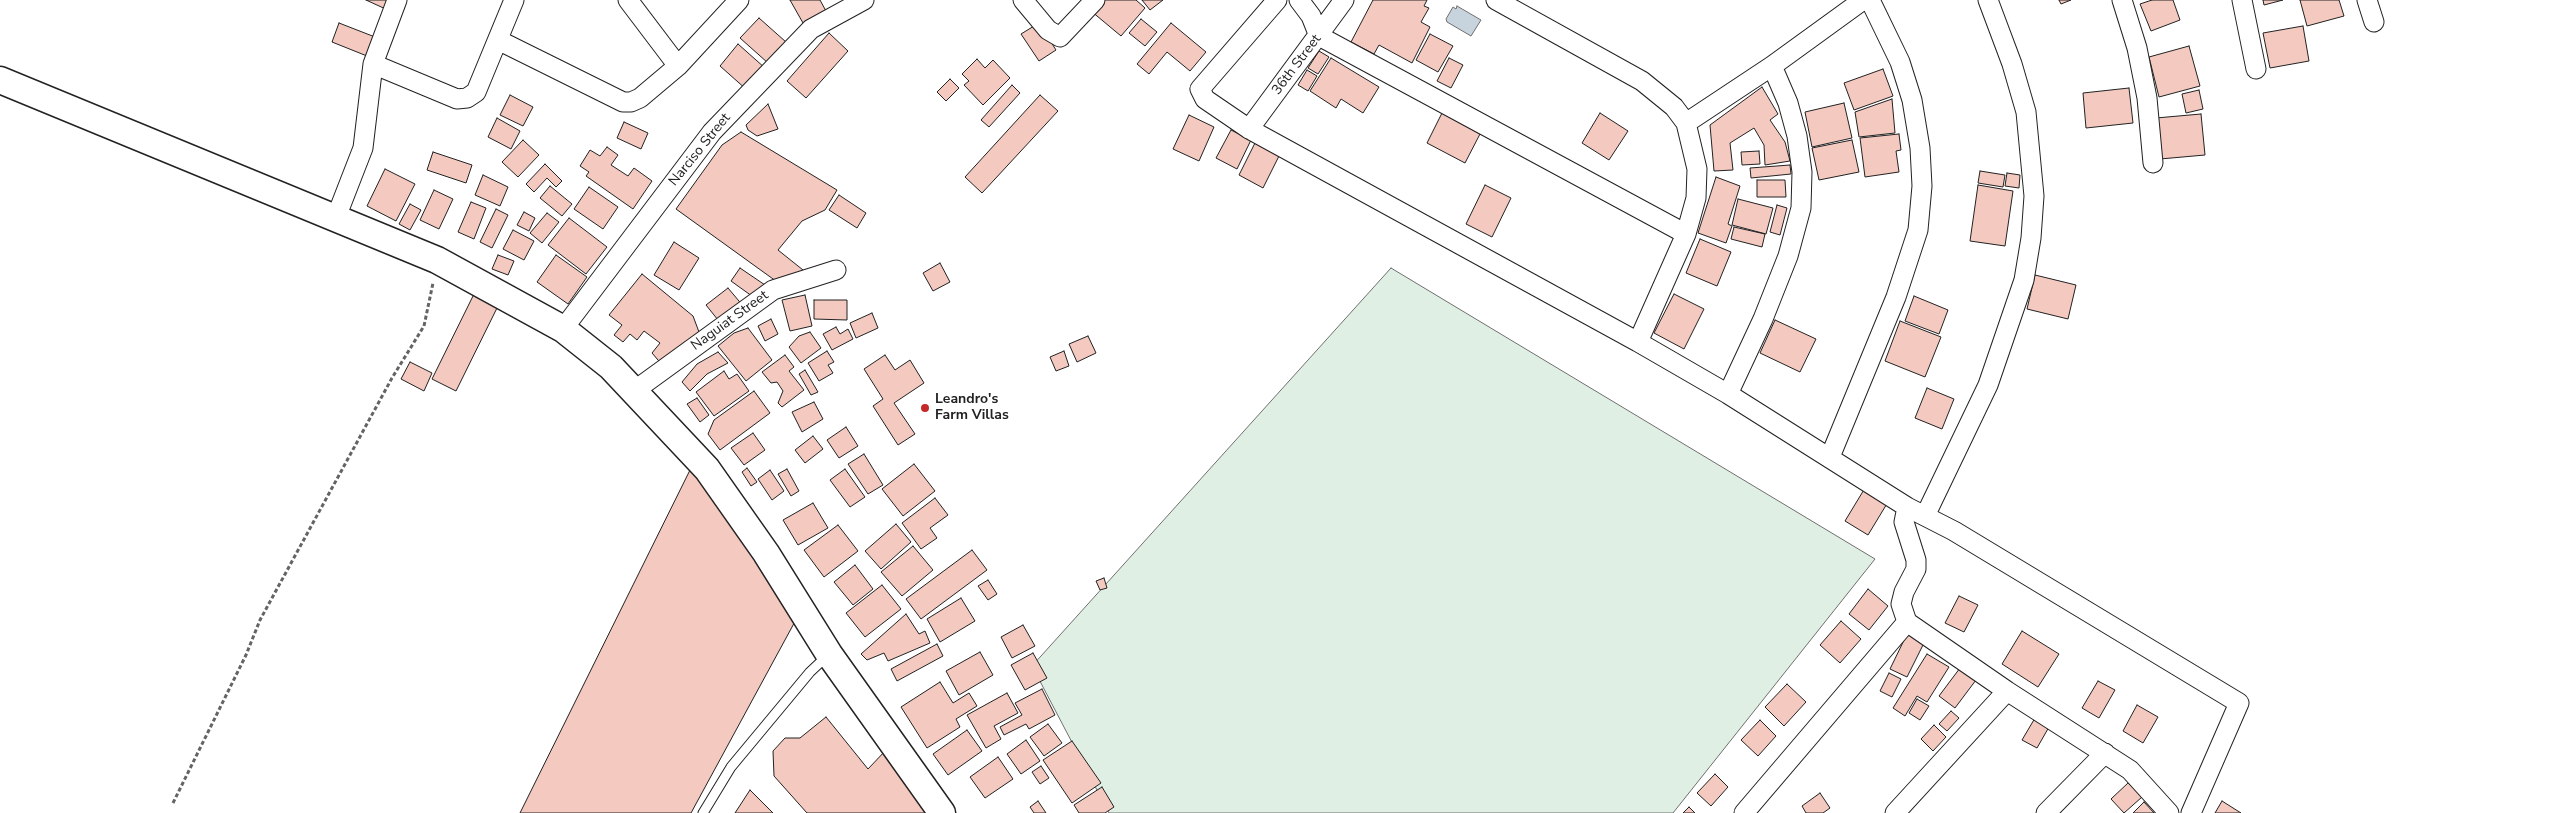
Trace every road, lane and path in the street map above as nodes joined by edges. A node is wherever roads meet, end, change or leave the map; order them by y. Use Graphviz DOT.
graph roads {
  1 [pos="397,0"];
  2 [pos="514,0"];
  3 [pos="628,0"];
  4 [pos="739,0"];
  5 [pos="864,0"];
  6 [pos="1023,0"];
  7 [pos="1095,0"];
  8 [pos="1277,0"];
  9 [pos="1299,0"];
  10 [pos="1344,0"];
  11 [pos="1496,0"];
  12 [pos="1863,0"];
  13 [pos="1870,0"];
  14 [pos="1988,0"];
  15 [pos="2122,0"];
  16 [pos="2242,0"];
  17 [pos="2367,0"];
  18 [pos="2374,22"];
  19 [pos="1319,36"];
  20 [pos="498,40"];
  21 [pos="373,64"];
  22 [pos="678,66"];
  23 [pos="1772,66"];
  24 [pos="2256,69"];
  25 [pos="0,80"];
  26 [pos="1686,124"];
  27 [pos="1249,129"];
  28 [pos="2153,163"];
  29 [pos="335,220"];
  30 [pos="1686,234"];
  31 [pos="437,260"];
  32 [pos="836,270"];
  33 [pos="563,329"];
  34 [pos="1638,342"];
  35 [pos="634,391"];
  36 [pos="1728,394"];
  37 [pos="1830,458"];
  38 [pos="1907,506"];
  39 [pos="1926,514"];
  40 [pos="1908,622"];
  41 [pos="829,654"];
  42 [pos="2007,691"];
  43 [pos="2105,753"];
  44 [pos="174,803"];
  45 [pos="1754,809"];
  46 [pos="703,813"];
  47 [pos="942,813"];
  48 [pos="1895,813"];
  49 [pos="2046,813"];
  50 [pos="2169,813"];
  51 [pos="2191,813"];
  1 -- 21 [label="street"];
  2 -- 20 [label="street"];
  3 -- 22 [label="street"];
  4 -- 22 [label="street"];
  5 -- 33 [label="street, Narciso Street"];
  6 -- 7 [label="street"];
  8 -- 27 [label="street"];
  9 -- 19 [label="street"];
  10 -- 19 [label="street, 36th Street"];
  11 -- 26 [label="street"];
  12 -- 23 [label="street"];
  13 -- 37 [label="street"];
  14 -- 39 [label="street"];
  15 -- 28 [label="street"];
  16 -- 24 [label="street"];
  17 -- 18 [label="street"];
  19 -- 27 [label="street, 36th Street"];
  19 -- 30 [label="street"];
  20 -- 21 [label="street"];
  20 -- 22 [label="street"];
  21 -- 29 [label="street"];
  23 -- 26 [label="street"];
  23 -- 36 [label="street"];
  25 -- 29 [label="street"];
  26 -- 30 [label="street"];
  27 -- 34 [label="street"];
  29 -- 31 [label="street"];
  30 -- 34 [label="street"];
  31 -- 33 [label="street"];
  31 -- 44 [label="path"];
  32 -- 35 [label="street, Naguiat Street"];
  33 -- 35 [label="street"];
  34 -- 36 [label="street"];
  35 -- 41 [label="street"];
  36 -- 37 [label="street"];
  37 -- 38 [label="street"];
  38 -- 39 [label="street"];
  38 -- 40 [label="street"];
  39 -- 51 [label="street"];
  40 -- 42 [label="street"];
  40 -- 45 [label="street"];
  41 -- 46 [label="lane"];
  41 -- 47 [label="street"];
  42 -- 43 [label="street"];
  42 -- 48 [label="street"];
  43 -- 49 [label="street"];
  43 -- 50 [label="street"];
}
